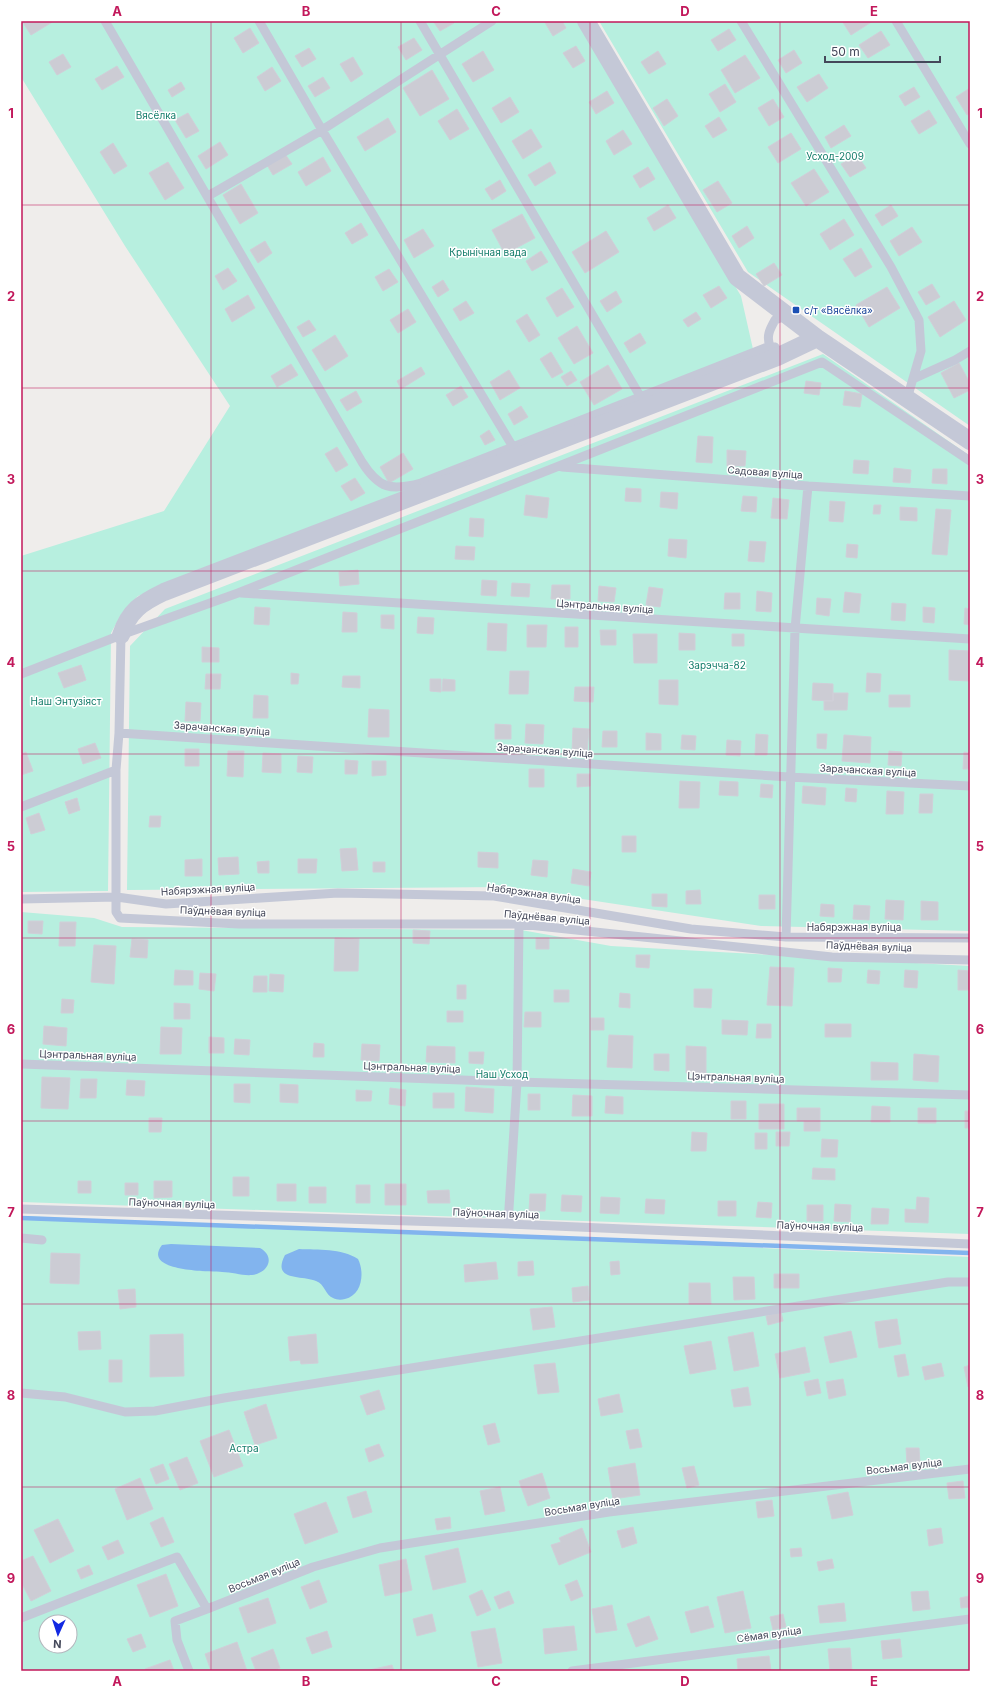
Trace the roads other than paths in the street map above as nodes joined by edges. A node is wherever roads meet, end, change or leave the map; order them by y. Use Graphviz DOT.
graph roads {
  1 [pos="105,21"];
  2 [pos="259,21"];
  3 [pos="420,21"];
  4 [pos="492,21"];
  5 [pos="586,21"];
  6 [pos="741,21"];
  7 [pos="896,21"];
  8 [pos="439,54"];
  9 [pos="322,130"];
  10 [pos="970,144"];
  11 [pos="208,196"];
  12 [pos="787,315"];
  13 [pos="817,338"];
  14 [pos="770,346"];
  15 [pos="793,349"];
  16 [pos="970,351"];
  17 [pos="913,379"];
  18 [pos="640,396"];
  19 [pos="907,399"];
  20 [pos="970,441"];
  21 [pos="513,447"];
  22 [pos="970,461"];
  23 [pos="559,467"];
  24 [pos="808,486"];
  25 [pos="970,496"];
  26 [pos="238,593"];
  27 [pos="795,629"];
  28 [pos="121,635"];
  29 [pos="970,639"];
  30 [pos="21,674"];
  31 [pos="119,732"];
  32 [pos="116,770"];
  33 [pos="789,777"];
  34 [pos="970,786"];
  35 [pos="21,807"];
  36 [pos="117,898"];
  37 [pos="21,899"];
  38 [pos="519,924"];
  39 [pos="786,937"];
  40 [pos="970,938"];
  41 [pos="970,960"];
  42 [pos="21,1064"];
  43 [pos="517,1082"];
  44 [pos="970,1095"];
  45 [pos="21,1209"];
  46 [pos="508,1224"];
  47 [pos="21,1238"];
  48 [pos="42,1240"];
  49 [pos="970,1244"];
  50 [pos="970,1282"];
  51 [pos="21,1393"];
  52 [pos="970,1469"];
  53 [pos="207,1609"];
  54 [pos="21,1618"];
  55 [pos="970,1619"];
  56 [pos="189,1671"];
  57 [pos="572,1671"];
  1 -- 11 [label="lane"];
  2 -- 9 [label="lane"];
  3 -- 8 [label="lane"];
  4 -- 8 [label="lane"];
  5 -- 12 [label="street"];
  6 -- 17 [label="lane"];
  7 -- 10 [label="lane"];
  8 -- 9 [label="lane"];
  8 -- 18 [label="lane"];
  9 -- 11 [label="lane"];
  9 -- 21 [label="lane"];
  11 -- 21 [label="lane"];
  12 -- 13 [label="street"];
  12 -- 14 [label="lane"];
  13 -- 15 [label="street"];
  13 -- 19 [label="street"];
  14 -- 15 [label="lane"];
  14 -- 18 [label="lane"];
  15 -- 28 [label="street"];
  16 -- 17 [label="lane"];
  17 -- 19 [label="lane"];
  18 -- 21 [label="lane"];
  19 -- 20 [label="street"];
  22 -- 23 [label="lane"];
  23 -- 24 [label="lane, Садовая вуліца"];
  23 -- 26 [label="lane"];
  24 -- 25 [label="lane, Садовая вуліца"];
  24 -- 27 [label="lane"];
  26 -- 27 [label="lane, Цэнтральная вуліца"];
  26 -- 28 [label="lane"];
  27 -- 29 [label="lane, Цэнтральная вуліца"];
  27 -- 33 [label="lane"];
  28 -- 30 [label="lane"];
  28 -- 31 [label="lane"];
  31 -- 32 [label="lane"];
  31 -- 33 [label="lane, Зарачанская вуліца"];
  32 -- 35 [label="lane"];
  32 -- 36 [label="lane"];
  33 -- 34 [label="lane, Зарачанская вуліца"];
  33 -- 39 [label="lane"];
  36 -- 37 [label="lane, Набярэжная вуліца"];
  36 -- 38 [label="lane, Паўднёвая вуліца"];
  36 -- 39 [label="lane, Набярэжная вуліца"];
  38 -- 41 [label="lane, Паўднёвая вуліца"];
  38 -- 43 [label="lane"];
  39 -- 40 [label="lane, Набярэжная вуліца"];
  42 -- 43 [label="lane, Цэнтральная вуліца"];
  43 -- 44 [label="lane, Цэнтральная вуліца"];
  43 -- 46 [label="lane"];
  45 -- 46 [label="lane, Паўночная вуліца"];
  46 -- 49 [label="lane, Паўночная вуліца"];
  47 -- 48 [label="lane"];
  50 -- 51 [label="lane"];
  52 -- 53 [label="lane, Восьмая вуліца"];
  53 -- 54 [label="lane"];
  53 -- 56 [label="lane, Восьмая вуліца"];
  55 -- 57 [label="lane, Сёмая вуліца"];
}
